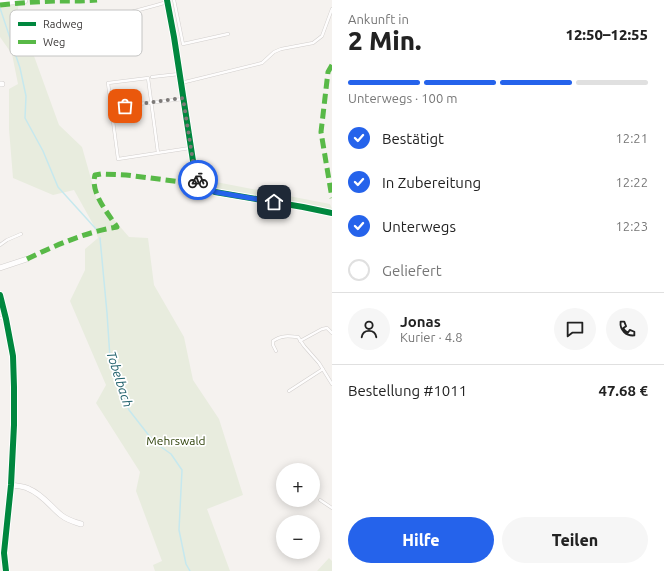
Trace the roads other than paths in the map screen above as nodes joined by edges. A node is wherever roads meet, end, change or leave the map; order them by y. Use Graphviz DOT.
graph roads {
  1 [pos="24,0"];
  2 [pos="174,0"];
  3 [pos="167,1"];
  4 [pos="0,2"];
  5 [pos="332,9"];
  6 [pos="138,10"];
  7 [pos="228,34"];
  8 [pos="179,74"];
  9 [pos="152,77"];
  10 [pos="181,84"];
  11 [pos="183,98"];
  12 [pos="151,102"];
  13 [pos="111,108"];
  14 [pos="191,148"];
  15 [pos="158,153"];
  16 [pos="332,213"];
  17 [pos="21,234"];
  18 [pos="0,245"];
  19 [pos="27,259"];
  20 [pos="0,268"];
  21 [pos="0,295"];
  22 [pos="0,318"];
  23 [pos="6,319"];
  24 [pos="332,333"];
  25 [pos="300,341"];
  26 [pos="276,351"];
  27 [pos="323,370"];
  28 [pos="332,384"];
  29 [pos="289,391"];
  30 [pos="11,485"];
  31 [pos="320,500"];
  32 [pos="332,508"];
  33 [pos="81,524"];
  34 [pos="3,542"];
  35 [pos="6,571"];
  1 -- 4 [label="main road"];
  2 -- 7 [label="lane"];
  3 -- 6 [label="lane"];
  3 -- 8 [label="street"];
  5 -- 10 [label="lane"];
  8 -- 9 [label="lane"];
  8 -- 10 [label="street"];
  10 -- 11 [label="street"];
  11 -- 12 [label="lane"];
  11 -- 14 [label="street"];
  12 -- 13 [label="lane"];
  12 -- 13 [label="lane"];
  12 -- 15 [label="lane"];
  13 -- 15 [label="lane"];
  14 -- 15 [label="lane"];
  14 -- 16 [label="street"];
  17 -- 18 [label="lane"];
  19 -- 20 [label="street"];
  21 -- 23 [label="street"];
  22 -- 23 [label="lane"];
  23 -- 30 [label="street"];
  24 -- 25 [label="lane"];
  25 -- 26 [label="lane"];
  25 -- 27 [label="lane"];
  27 -- 28 [label="lane"];
  27 -- 29 [label="lane"];
  30 -- 33 [label="street"];
  30 -- 34 [label="street"];
  31 -- 32 [label="lane"];
  34 -- 35 [label="street"];
}
